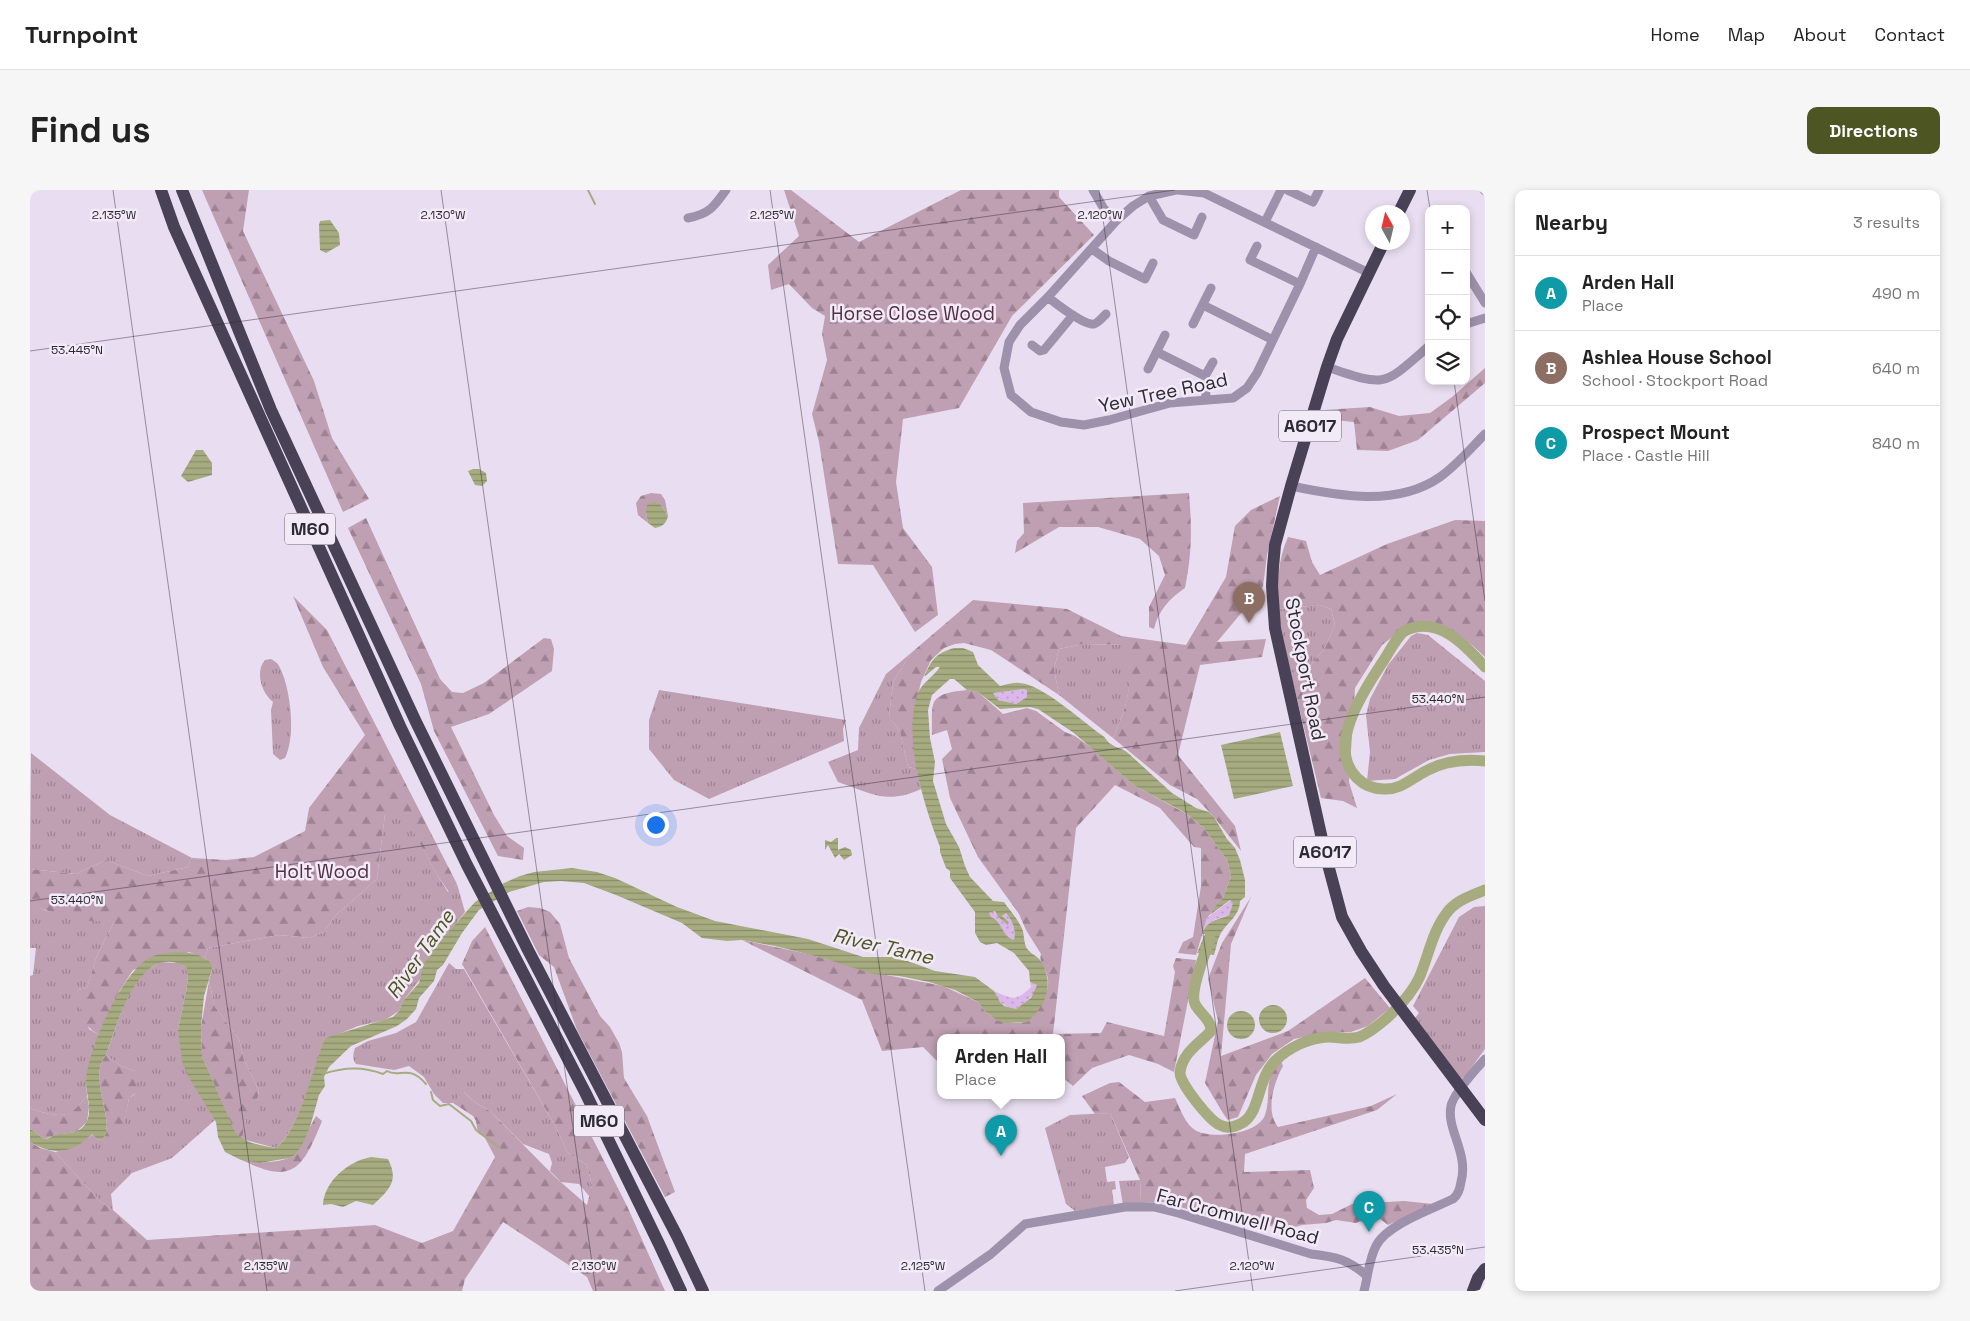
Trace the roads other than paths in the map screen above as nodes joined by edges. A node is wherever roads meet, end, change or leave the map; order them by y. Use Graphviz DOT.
graph roads {
  1 [pos="161,190"];
  2 [pos="182,190"];
  3 [pos="726,190"];
  4 [pos="1093,190"];
  5 [pos="1177,190"];
  6 [pos="1281,190"];
  7 [pos="1287,190"];
  8 [pos="1319,190"];
  9 [pos="1410,190"];
  10 [pos="1205,192"];
  11 [pos="1149,196"];
  12 [pos="1402,205"];
  13 [pos="1202,217"];
  14 [pos="688,218"];
  15 [pos="1117,220"];
  16 [pos="1265,222"];
  17 [pos="1258,246"];
  18 [pos="1316,247"];
  19 [pos="1092,249"];
  20 [pos="1380,250"];
  21 [pos="1153,263"];
  22 [pos="1369,273"];
  23 [pos="1470,279"];
  24 [pos="1300,284"];
  25 [pos="1211,288"];
  26 [pos="1048,297"];
  27 [pos="1485,303"];
  28 [pos="1203,305"];
  29 [pos="1106,314"];
  30 [pos="1073,315"];
  31 [pos="1485,318"];
  32 [pos="1470,323"];
  33 [pos="1194,324"];
  34 [pos="1165,334"];
  35 [pos="1273,340"];
  36 [pos="1032,345"];
  37 [pos="1425,349"];
  38 [pos="1157,352"];
  39 [pos="1213,362"];
  40 [pos="1327,367"];
  41 [pos="1148,369"];
  42 [pos="1205,376"];
  43 [pos="1206,400"];
  44 [pos="1485,434"];
  45 [pos="1292,486"];
  46 [pos="1485,1058"];
  47 [pos="1462,1089"];
  48 [pos="1485,1120"];
  49 [pos="1485,1269"];
  50 [pos="1367,1276"];
  51 [pos="680,1291"];
  52 [pos="702,1291"];
  53 [pos="938,1291"];
  54 [pos="1364,1291"];
  55 [pos="1473,1291"];
  1 -- 51 [label="highway, M60"];
  2 -- 52 [label="highway, M60"];
  3 -- 14 [label="street"];
  4 -- 15 [label="street"];
  5 -- 10 [label="street, Yew Tree Road"];
  5 -- 11 [label="street, Yew Tree Road"];
  6 -- 16 [label="street"];
  7 -- 8 [label="street"];
  9 -- 12 [label="highway"];
  10 -- 16 [label="street, Yew Tree Road"];
  11 -- 13 [label="street"];
  11 -- 15 [label="street, Yew Tree Road"];
  15 -- 19 [label="street, Yew Tree Road"];
  16 -- 18 [label="street, Yew Tree Road"];
  17 -- 24 [label="street"];
  18 -- 22 [label="street, Yew Tree Road"];
  18 -- 24 [label="street, Yew Tree Road"];
  19 -- 21 [label="street"];
  19 -- 26 [label="street, Yew Tree Road"];
  20 -- 22 [label="highway, Stockport Road / A6017"];
  22 -- 40 [label="highway, Stockport Road / A6017"];
  23 -- 27 [label="street"];
  24 -- 35 [label="street, Yew Tree Road"];
  25 -- 28 [label="street"];
  26 -- 30 [label="street"];
  26 -- 43 [label="street, Yew Tree Road"];
  28 -- 33 [label="street"];
  28 -- 35 [label="street"];
  29 -- 30 [label="street"];
  30 -- 36 [label="street"];
  31 -- 32 [label="street"];
  34 -- 38 [label="street"];
  35 -- 43 [label="street, Yew Tree Road"];
  37 -- 40 [label="street"];
  38 -- 41 [label="street"];
  38 -- 42 [label="street"];
  39 -- 42 [label="street"];
  40 -- 45 [label="highway, Stockport Road / A6017"];
  42 -- 43 [label="street"];
  44 -- 45 [label="street"];
  45 -- 47 [label="highway, Stockport Road / A6017"];
  46 -- 47 [label="street"];
  47 -- 48 [label="highway, A6017"];
  47 -- 50 [label="street"];
  49 -- 55 [label="highway"];
  50 -- 53 [label="street, Far Cromwell Road"];
  50 -- 54 [label="street"];
}
